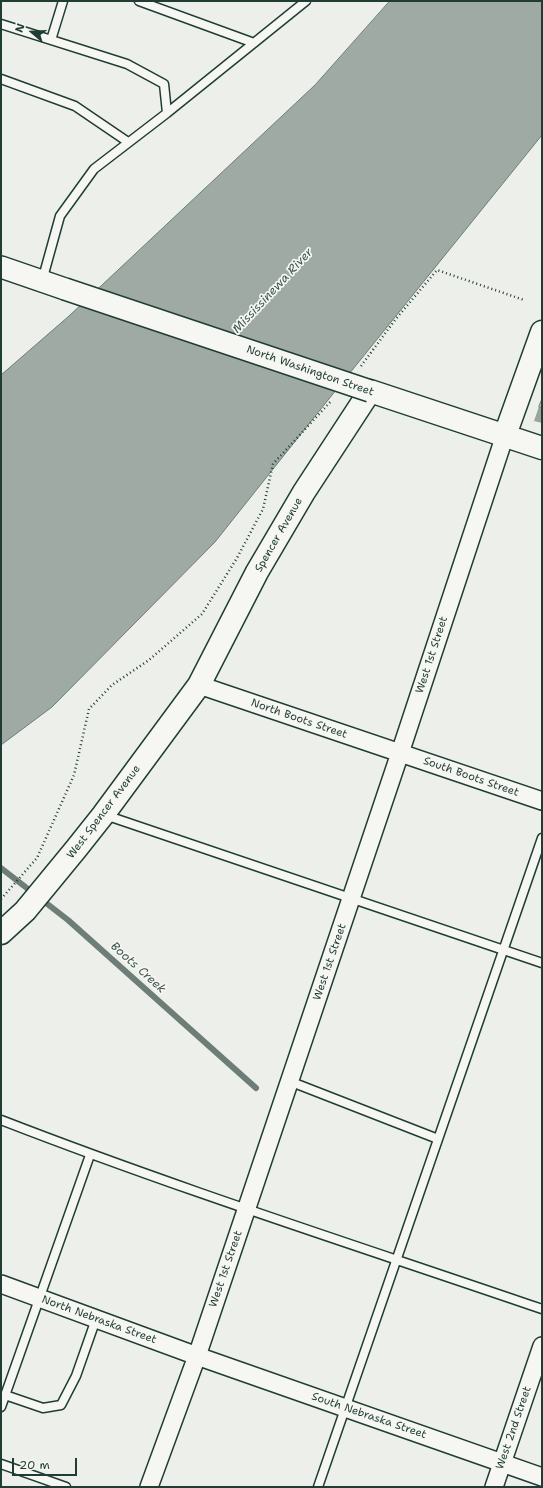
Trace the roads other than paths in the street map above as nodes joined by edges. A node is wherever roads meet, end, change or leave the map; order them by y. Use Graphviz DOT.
graph roads {
  1 [pos="63,1"];
  2 [pos="139,1"];
  3 [pos="306,1"];
  4 [pos="1,24"];
  5 [pos="51,40"];
  6 [pos="254,43"];
  7 [pos="1,79"];
  8 [pos="168,112"];
  9 [pos="128,142"];
  10 [pos="1,267"];
  11 [pos="42,281"];
  12 [pos="542,332"];
  13 [pos="370,391"];
  14 [pos="505,435"];
  15 [pos="542,448"];
  16 [pos="199,685"];
  17 [pos="400,753"];
  18 [pos="542,801"];
  19 [pos="103,815"];
  20 [pos="542,838"];
  21 [pos="351,898"];
  22 [pos="1,933"];
  23 [pos="503,950"];
  24 [pos="542,963"];
  25 [pos="289,1081"];
  26 [pos="1,1120"];
  27 [pos="438,1139"];
  28 [pos="90,1155"];
  29 [pos="246,1209"];
  30 [pos="397,1259"];
  31 [pos="1,1284"];
  32 [pos="39,1298"];
  33 [pos="542,1309"];
  34 [pos="96,1319"];
  35 [pos="542,1346"];
  36 [pos="197,1356"];
  37 [pos="5,1395"];
  38 [pos="1,1407"];
  39 [pos="346,1408"];
  40 [pos="502,1463"];
  41 [pos="1,1464"];
  42 [pos="542,1477"];
  43 [pos="66,1487"];
  44 [pos="149,1487"];
  45 [pos="318,1487"];
  46 [pos="494,1487"];
  1 -- 5 [label="lane"];
  2 -- 6 [label="lane"];
  3 -- 6 [label="lane"];
  4 -- 5 [label="lane"];
  5 -- 8 [label="lane"];
  6 -- 8 [label="lane"];
  7 -- 9 [label="lane"];
  8 -- 9 [label="lane"];
  9 -- 11 [label="lane"];
  10 -- 11 [label="street, North Washington Street"];
  11 -- 13 [label="street, North Washington Street, bridge"];
  12 -- 14 [label="main road"];
  13 -- 14 [label="main road, North Washington Street"];
  13 -- 16 [label="main road, Spencer Avenue"];
  14 -- 15 [label="main road, North Washington Street"];
  14 -- 17 [label="street, West 1st Street"];
  16 -- 17 [label="street, North Boots Street"];
  16 -- 19 [label="main road, West Spencer Avenue"];
  17 -- 18 [label="street, South Boots Street"];
  17 -- 21 [label="street, West 1st Street"];
  19 -- 21 [label="lane"];
  19 -- 22 [label="main road, West Spencer Avenue"];
  20 -- 23 [label="lane"];
  21 -- 23 [label="lane"];
  21 -- 25 [label="street, West 1st Street"];
  23 -- 24 [label="lane"];
  23 -- 27 [label="lane"];
  25 -- 27 [label="lane"];
  25 -- 29 [label="street, West 1st Street"];
  26 -- 28 [label="lane"];
  27 -- 30 [label="lane"];
  28 -- 29 [label="lane"];
  28 -- 32 [label="lane"];
  29 -- 30 [label="lane"];
  29 -- 36 [label="street, West 1st Street"];
  30 -- 33 [label="lane"];
  30 -- 39 [label="lane"];
  31 -- 32 [label="street, North Nebraska Street"];
  32 -- 34 [label="street, North Nebraska Street"];
  32 -- 37 [label="lane"];
  34 -- 36 [label="street, North Nebraska Street"];
  34 -- 37 [label="lane"];
  35 -- 40 [label="street, West 2nd Street"];
  36 -- 39 [label="street, South Nebraska Street"];
  36 -- 44 [label="street, West 1st Street"];
  37 -- 38 [label="lane"];
  39 -- 40 [label="street, South Nebraska Street"];
  39 -- 45 [label="lane"];
  40 -- 42 [label="street, South Nebraska Street"];
  40 -- 46 [label="street, West 2nd Street"];
  41 -- 43 [label="lane"];
}
